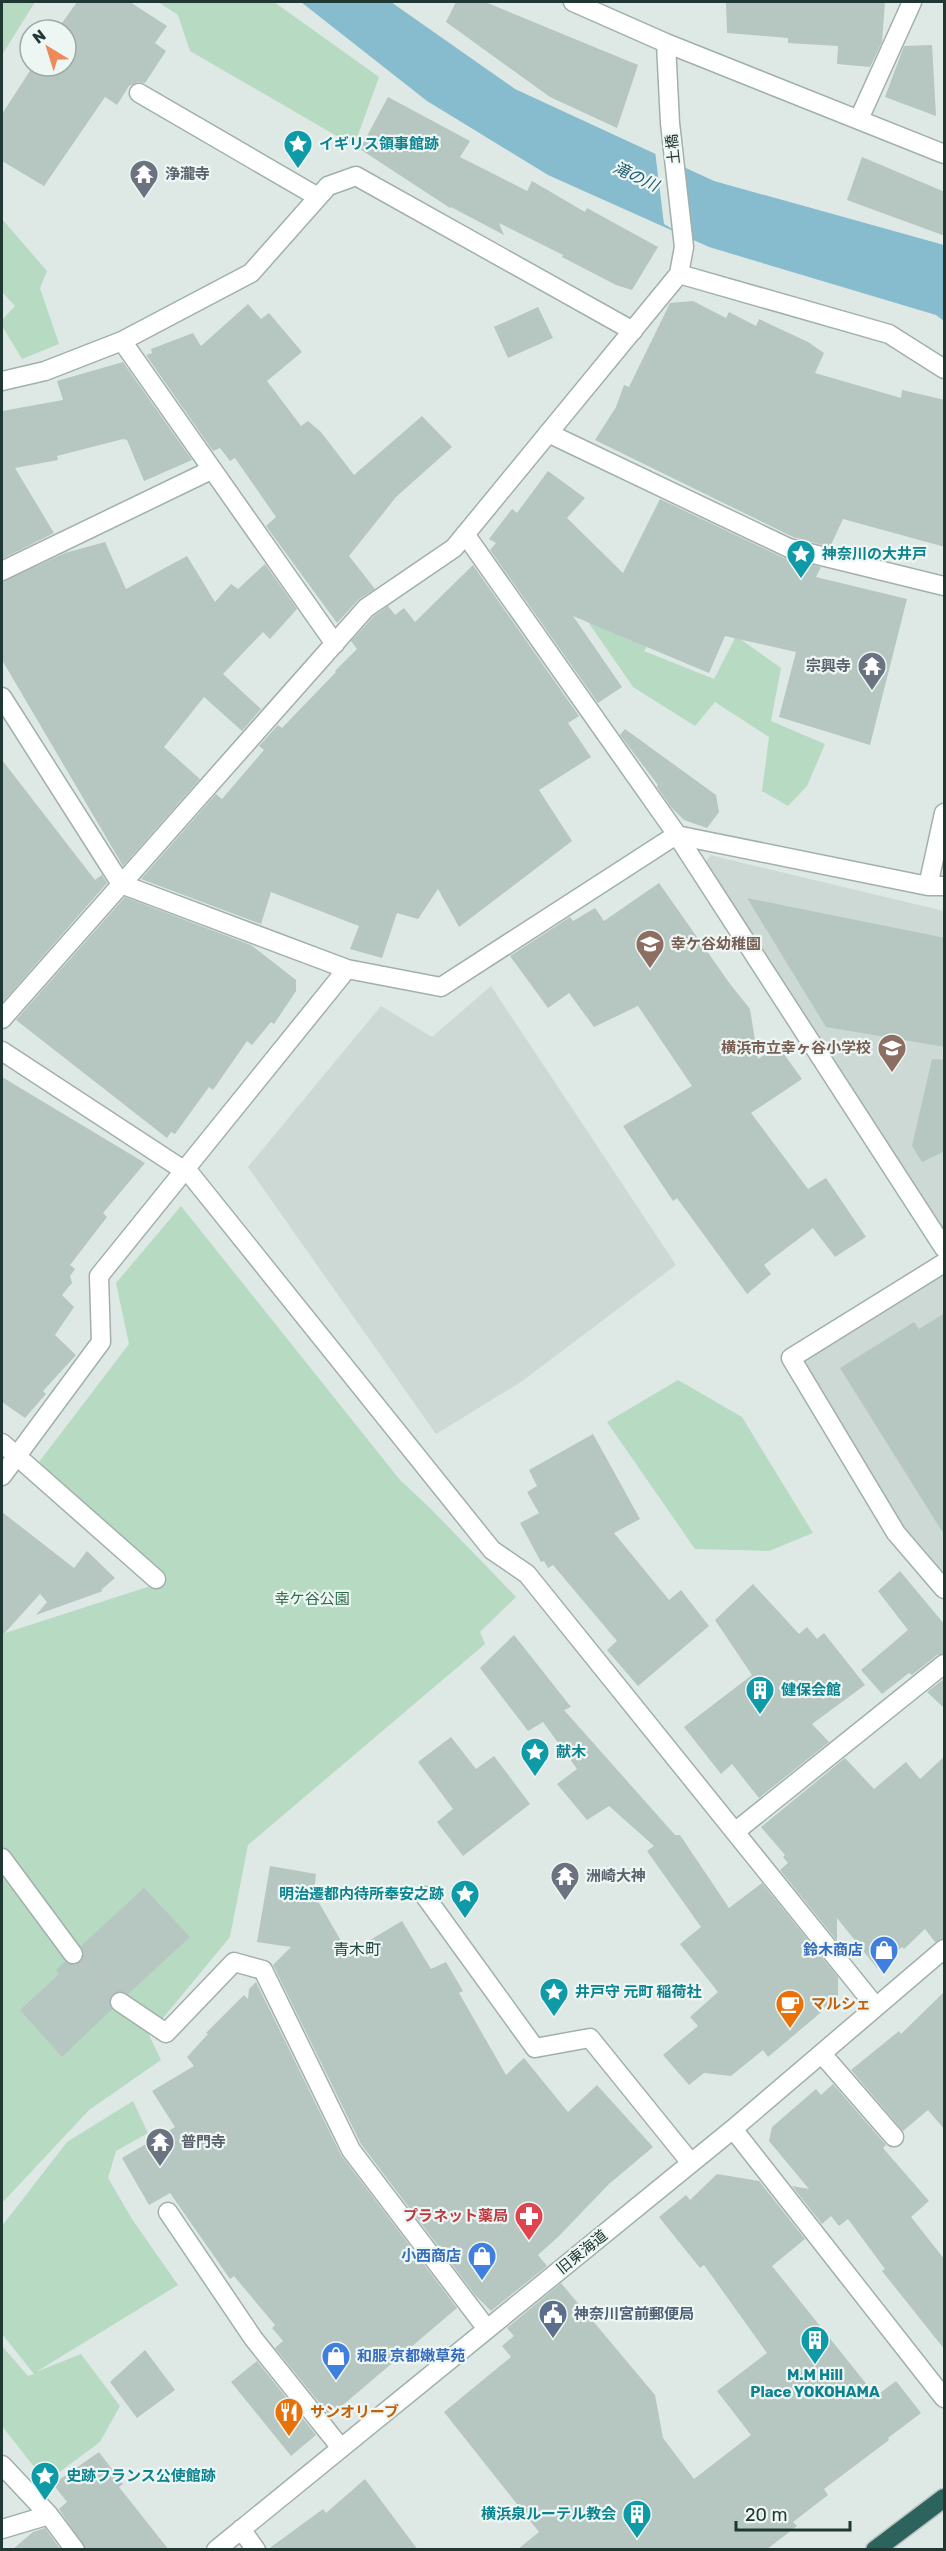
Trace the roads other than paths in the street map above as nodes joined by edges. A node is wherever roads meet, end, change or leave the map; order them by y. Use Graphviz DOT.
graph roads {
  1 [pos="573,2"];
  2 [pos="912,2"];
  3 [pos="666,43"];
  4 [pos="139,93"];
  5 [pos="859,119"];
  6 [pos="945,154"];
  7 [pos="318,196"];
  8 [pos="679,274"];
  9 [pos="633,331"];
  10 [pos="122,340"];
  11 [pos="945,369"];
  12 [pos="2,381"];
  13 [pos="548,433"];
  14 [pos="211,470"];
  15 [pos="465,534"];
  16 [pos="2,571"];
  17 [pos="945,586"];
  18 [pos="335,644"];
  19 [pos="2,697"];
  20 [pos="7,720"];
  21 [pos="945,813"];
  22 [pos="676,835"];
  23 [pos="121,884"];
  24 [pos="936,886"];
  25 [pos="347,969"];
  26 [pos="2,1019"];
  27 [pos="2,1051"];
  28 [pos="185,1171"];
  29 [pos="945,1248"];
  30 [pos="945,1263"];
  31 [pos="2,1443"];
  32 [pos="16,1456"];
  33 [pos="2,1476"];
  34 [pos="156,1579"];
  35 [pos="945,1589"];
  36 [pos="945,1664"];
  37 [pos="736,1831"];
  38 [pos="2,1858"];
  39 [pos="425,1896"];
  40 [pos="945,1949"];
  41 [pos="73,1954"];
  42 [pos="120,2002"];
  43 [pos="876,2007"];
  44 [pos="822,2054"];
  45 [pos="733,2129"];
  46 [pos="894,2137"];
  47 [pos="691,2163"];
  48 [pos="168,2212"];
  49 [pos="487,2329"];
  50 [pos="945,2398"];
  51 [pos="341,2448"];
  52 [pos="2,2465"];
  53 [pos="945,2498"];
  54 [pos="49,2515"];
  55 [pos="2,2529"];
  56 [pos="241,2529"];
  57 [pos="75,2550"];
  58 [pos="216,2550"];
  59 [pos="256,2550"];
  60 [pos="875,2550"];
  1 -- 3 [label="street"];
  2 -- 5 [label="street"];
  3 -- 5 [label="street"];
  3 -- 8 [label="street, 土橋"];
  4 -- 7 [label="street"];
  5 -- 6 [label="street"];
  7 -- 9 [label="street"];
  7 -- 10 [label="street"];
  8 -- 9 [label="street"];
  8 -- 11 [label="street"];
  9 -- 13 [label="street"];
  10 -- 12 [label="street"];
  10 -- 14 [label="street"];
  13 -- 15 [label="street"];
  13 -- 17 [label="street"];
  14 -- 16 [label="street"];
  14 -- 18 [label="street"];
  15 -- 18 [label="street"];
  15 -- 22 [label="street"];
  18 -- 23 [label="street"];
  19 -- 20 [label="street"];
  20 -- 23 [label="street"];
  21 -- 24 [label="street"];
  22 -- 24 [label="street"];
  22 -- 25 [label="street"];
  22 -- 29 [label="street"];
  23 -- 25 [label="street"];
  23 -- 26 [label="street"];
  25 -- 28 [label="street"];
  27 -- 28 [label="street"];
  28 -- 32 [label="street"];
  28 -- 37 [label="street"];
  30 -- 35 [label="street"];
  31 -- 32 [label="street"];
  32 -- 33 [label="street"];
  32 -- 34 [label="street"];
  36 -- 37 [label="street"];
  37 -- 43 [label="street"];
  38 -- 41 [label="street"];
  39 -- 47 [label="street"];
  40 -- 43 [label="street, 旧東海道"];
  42 -- 49 [label="street"];
  43 -- 44 [label="street, 旧東海道"];
  44 -- 45 [label="street, 旧東海道"];
  44 -- 46 [label="street"];
  45 -- 47 [label="street, 旧東海道"];
  45 -- 50 [label="street"];
  47 -- 49 [label="street, 旧東海道"];
  48 -- 51 [label="street"];
  49 -- 51 [label="street, 旧東海道"];
  51 -- 56 [label="street, 旧東海道"];
  52 -- 54 [label="street"];
  53 -- 60 [label="highway"];
  54 -- 55 [label="street"];
  54 -- 57 [label="street"];
  56 -- 58 [label="street, 旧東海道"];
  56 -- 59 [label="street"];
}
